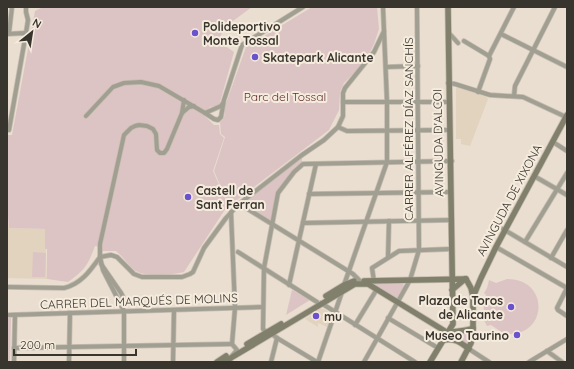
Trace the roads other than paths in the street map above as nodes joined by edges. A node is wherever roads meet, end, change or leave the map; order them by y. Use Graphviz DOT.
graph roads {
  1 [pos="12,7"];
  2 [pos="26,7"];
  3 [pos="303,7"];
  4 [pos="383,7"];
  5 [pos="417,7"];
  6 [pos="448,7"];
  7 [pos="514,7"];
  8 [pos="555,7"];
  9 [pos="384,32"];
  10 [pos="448,32"];
  11 [pos="26,33"];
  12 [pos="8,34"];
  13 [pos="501,34"];
  14 [pos="464,41"];
  15 [pos="458,43"];
  16 [pos="533,50"];
  17 [pos="489,56"];
  18 [pos="566,65"];
  19 [pos="418,66"];
  20 [pos="386,67"];
  21 [pos="448,83"];
  22 [pos="478,92"];
  23 [pos="514,96"];
  24 [pos="184,100"];
  25 [pos="343,102"];
  26 [pos="388,102"];
  27 [pos="418,102"];
  28 [pos="449,102"];
  29 [pos="224,103"];
  30 [pos="194,106"];
  31 [pos="214,109"];
  32 [pos="182,113"];
  33 [pos="205,113"];
  34 [pos="222,114"];
  35 [pos="86,116"];
  36 [pos="567,116"];
  37 [pos="212,118"];
  38 [pos="338,127"];
  39 [pos="8,130"];
  40 [pos="449,130"];
  41 [pos="388,131"];
  42 [pos="418,131"];
  43 [pos="553,142"];
  44 [pos="567,151"];
  45 [pos="451,161"];
  46 [pos="387,162"];
  47 [pos="418,162"];
  48 [pos="316,164"];
  49 [pos="567,173"];
  50 [pos="534,176"];
  51 [pos="557,189"];
  52 [pos="450,192"];
  53 [pos="376,193"];
  54 [pos="419,193"];
  55 [pos="309,194"];
  56 [pos="567,195"];
  57 [pos="246,208"];
  58 [pos="231,211"];
  59 [pos="452,220"];
  60 [pos="419,221"];
  61 [pos="366,222"];
  62 [pos="389,222"];
  63 [pos="303,223"];
  64 [pos="272,224"];
  65 [pos="504,229"];
  66 [pos="567,230"];
  67 [pos="299,241"];
  68 [pos="525,242"];
  69 [pos="496,247"];
  70 [pos="451,249"];
  71 [pos="419,250"];
  72 [pos="238,252"];
  73 [pos="100,257"];
  74 [pos="388,257"];
  75 [pos="551,258"];
  76 [pos="567,267"];
  77 [pos="264,268"];
  78 [pos="349,272"];
  79 [pos="452,279"];
  80 [pos="359,280"];
  81 [pos="410,280"];
  82 [pos="374,281"];
  83 [pos="465,282"];
  84 [pos="289,285"];
  85 [pos="7,287"];
  86 [pos="343,288"];
  87 [pos="567,288"];
  88 [pos="377,289"];
  89 [pos="452,290"];
  90 [pos="474,297"];
  91 [pos="398,302"];
  92 [pos="319,303"];
  93 [pos="263,307"];
  94 [pos="235,308"];
  95 [pos="123,309"];
  96 [pos="174,310"];
  97 [pos="334,312"];
  98 [pos="70,313"];
  99 [pos="9,315"];
  100 [pos="15,315"];
  101 [pos="567,316"];
  102 [pos="388,318"];
  103 [pos="453,324"];
  104 [pos="355,325"];
  105 [pos="474,328"];
  106 [pos="458,330"];
  107 [pos="448,332"];
  108 [pos="269,333"];
  109 [pos="277,338"];
  110 [pos="377,338"];
  111 [pos="567,339"];
  112 [pos="443,340"];
  113 [pos="232,344"];
  114 [pos="70,346"];
  115 [pos="124,346"];
  116 [pos="173,346"];
  117 [pos="14,348"];
  118 [pos="438,348"];
  119 [pos="469,349"];
  120 [pos="237,350"];
  121 [pos="547,351"];
  122 [pos="231,360"];
  123 [pos="14,362"];
  124 [pos="69,362"];
  125 [pos="124,362"];
  126 [pos="173,362"];
  127 [pos="217,362"];
  128 [pos="224,362"];
  129 [pos="271,362"];
  130 [pos="317,362"];
  131 [pos="364,362"];
  132 [pos="415,362"];
  133 [pos="430,362"];
  134 [pos="461,362"];
  135 [pos="489,362"];
  136 [pos="529,362"];
  137 [pos="562,362"];
  1 -- 12 [label="street"];
  2 -- 11 [label="street"];
  3 -- 29 [label="street"];
  4 -- 9 [label="street"];
  5 -- 19 [label="street, CARRER ALFÉREZ DÍAZ SANCHÍS"];
  6 -- 10 [label="main road, AVINGUDA D'ALCOI"];
  7 -- 13 [label="street"];
  8 -- 16 [label="street"];
  9 -- 20 [label="street"];
  9 -- 25 [label="street"];
  10 -- 15 [label="street"];
  10 -- 21 [label="main road, AVINGUDA D'ALCOI"];
  11 -- 12 [label="street"];
  11 -- 39 [label="street"];
  13 -- 16 [label="street"];
  13 -- 17 [label="street"];
  14 -- 17 [label="street"];
  16 -- 18 [label="street"];
  16 -- 23 [label="street"];
  17 -- 22 [label="street"];
  19 -- 20 [label="street"];
  19 -- 27 [label="street, CARRER ALFÉREZ DÍAZ SANCHÍS"];
  20 -- 26 [label="street"];
  21 -- 22 [label="street"];
  21 -- 28 [label="main road, AVINGUDA D'ALCOI"];
  22 -- 23 [label="street"];
  23 -- 36 [label="street"];
  24 -- 30 [label="street"];
  24 -- 32 [label="street"];
  24 -- 35 [label="street"];
  25 -- 26 [label="street"];
  25 -- 38 [label="street"];
  26 -- 27 [label="street"];
  26 -- 41 [label="street"];
  27 -- 28 [label="street"];
  27 -- 42 [label="street, CARRER ALFÉREZ DÍAZ SANCHÍS"];
  28 -- 40 [label="main road, AVINGUDA D'ALCOI"];
  29 -- 31 [label="street"];
  29 -- 34 [label="street"];
  30 -- 32 [label="street"];
  30 -- 33 [label="street"];
  31 -- 33 [label="street"];
  31 -- 34 [label="street"];
  31 -- 37 [label="street"];
  32 -- 73 [label="street"];
  33 -- 37 [label="street"];
  34 -- 37 [label="street"];
  36 -- 43 [label="main road, AVINGUDA DE XIXONA"];
  38 -- 41 [label="street"];
  38 -- 58 [label="street"];
  40 -- 42 [label="street"];
  40 -- 45 [label="main road, AVINGUDA D'ALCOI"];
  41 -- 42 [label="street"];
  41 -- 46 [label="street"];
  42 -- 47 [label="street, CARRER ALFÉREZ DÍAZ SANCHÍS"];
  43 -- 44 [label="street"];
  43 -- 50 [label="main road, AVINGUDA DE XIXONA"];
  45 -- 47 [label="street"];
  45 -- 52 [label="main road, AVINGUDA D'ALCOI"];
  46 -- 47 [label="street"];
  46 -- 48 [label="street"];
  46 -- 53 [label="street"];
  47 -- 54 [label="street, CARRER ALFÉREZ DÍAZ SANCHÍS"];
  48 -- 55 [label="street"];
  48 -- 64 [label="street"];
  49 -- 51 [label="street"];
  50 -- 51 [label="street"];
  50 -- 65 [label="main road, AVINGUDA DE XIXONA"];
  51 -- 56 [label="street"];
  51 -- 68 [label="street"];
  52 -- 54 [label="street"];
  52 -- 59 [label="main road, AVINGUDA D'ALCOI"];
  53 -- 54 [label="street"];
  53 -- 55 [label="street"];
  53 -- 61 [label="street"];
  54 -- 60 [label="street, CARRER ALFÉREZ DÍAZ SANCHÍS"];
  55 -- 63 [label="street"];
  57 -- 64 [label="street"];
  58 -- 73 [label="street"];
  58 -- 94 [label="street"];
  59 -- 60 [label="street"];
  59 -- 70 [label="main road, AVINGUDA D'ALCOI"];
  60 -- 62 [label="street"];
  60 -- 71 [label="street, CARRER ALFÉREZ DÍAZ SANCHÍS"];
  61 -- 62 [label="street"];
  61 -- 63 [label="street"];
  61 -- 78 [label="street"];
  62 -- 74 [label="street"];
  63 -- 67 [label="street"];
  64 -- 67 [label="street"];
  64 -- 77 [label="street"];
  65 -- 68 [label="street"];
  65 -- 69 [label="main road, AVINGUDA DE XIXONA"];
  66 -- 75 [label="street"];
  67 -- 78 [label="street"];
  67 -- 84 [label="street"];
  68 -- 75 [label="street"];
  69 -- 87 [label="street"];
  69 -- 90 [label="main road, AVINGUDA DE XIXONA"];
  70 -- 71 [label="street"];
  70 -- 79 [label="main road, AVINGUDA D'ALCOI"];
  71 -- 74 [label="street"];
  71 -- 81 [label="street, CARRER ALFÉREZ DÍAZ SANCHÍS"];
  72 -- 77 [label="street"];
  73 -- 85 [label="street"];
  73 -- 95 [label="street"];
  74 -- 82 [label="street"];
  75 -- 76 [label="street"];
  77 -- 84 [label="street"];
  77 -- 93 [label="street"];
  78 -- 80 [label="street"];
  78 -- 86 [label="street"];
  79 -- 81 [label="main road"];
  79 -- 83 [label="main road"];
  79 -- 89 [label="main road, AVINGUDA D'ALCOI"];
  80 -- 82 [label="main road"];
  80 -- 86 [label="main road"];
  81 -- 82 [label="main road"];
  81 -- 91 [label="street, CARRER ALFÉREZ DÍAZ SANCHÍS"];
  83 -- 89 [label="main road"];
  83 -- 90 [label="main road"];
  84 -- 92 [label="street"];
  86 -- 88 [label="main road"];
  86 -- 92 [label="main road"];
  86 -- 97 [label="street"];
  87 -- 101 [label="street"];
  88 -- 91 [label="main road"];
  88 -- 104 [label="street"];
  89 -- 103 [label="main road, AVINGUDA D'ALCOI"];
  90 -- 105 [label="main road"];
  91 -- 102 [label="street, CARRER ALFÉREZ DÍAZ SANCHÍS"];
  91 -- 107 [label="main road"];
  92 -- 97 [label="street"];
  92 -- 108 [label="main road"];
  93 -- 94 [label="street, CARRER DEL MARQUÉS DE MOLINS"];
  93 -- 108 [label="street"];
  94 -- 96 [label="street, CARRER DEL MARQUÉS DE MOLINS"];
  94 -- 113 [label="street"];
  95 -- 96 [label="street, CARRER DEL MARQUÉS DE MOLINS"];
  95 -- 98 [label="street, CARRER DEL MARQUÉS DE MOLINS"];
  95 -- 115 [label="street"];
  96 -- 116 [label="street"];
  97 -- 104 [label="street"];
  97 -- 130 [label="street"];
  98 -- 100 [label="street, CARRER DEL MARQUÉS DE MOLINS"];
  98 -- 114 [label="street"];
  99 -- 100 [label="street, CARRER DEL MARQUÉS DE MOLINS"];
  100 -- 117 [label="street"];
  102 -- 110 [label="street, CARRER ALFÉREZ DÍAZ SANCHÍS"];
  102 -- 118 [label="street"];
  103 -- 106 [label="main road"];
  103 -- 107 [label="main road"];
  104 -- 110 [label="street"];
  105 -- 106 [label="main road"];
  105 -- 119 [label="main road"];
  106 -- 107 [label="main road"];
  107 -- 112 [label="main road"];
  108 -- 109 [label="street"];
  108 -- 120 [label="main road"];
  108 -- 122 [label="main road"];
  109 -- 129 [label="street"];
  109 -- 130 [label="street"];
  110 -- 131 [label="street, CARRER ALFÉREZ DÍAZ SANCHÍS"];
  110 -- 132 [label="street"];
  111 -- 121 [label="street"];
  112 -- 118 [label="main road"];
  112 -- 119 [label="main road"];
  113 -- 116 [label="street"];
  113 -- 120 [label="street"];
  114 -- 115 [label="street"];
  114 -- 117 [label="street"];
  114 -- 124 [label="street"];
  115 -- 116 [label="street"];
  115 -- 125 [label="street"];
  116 -- 126 [label="street"];
  117 -- 123 [label="street"];
  118 -- 133 [label="main road"];
  119 -- 134 [label="main road"];
  119 -- 135 [label="street"];
  120 -- 122 [label="street"];
  120 -- 127 [label="main road"];
  121 -- 136 [label="street"];
  121 -- 137 [label="street"];
  122 -- 128 [label="main road"];
}
